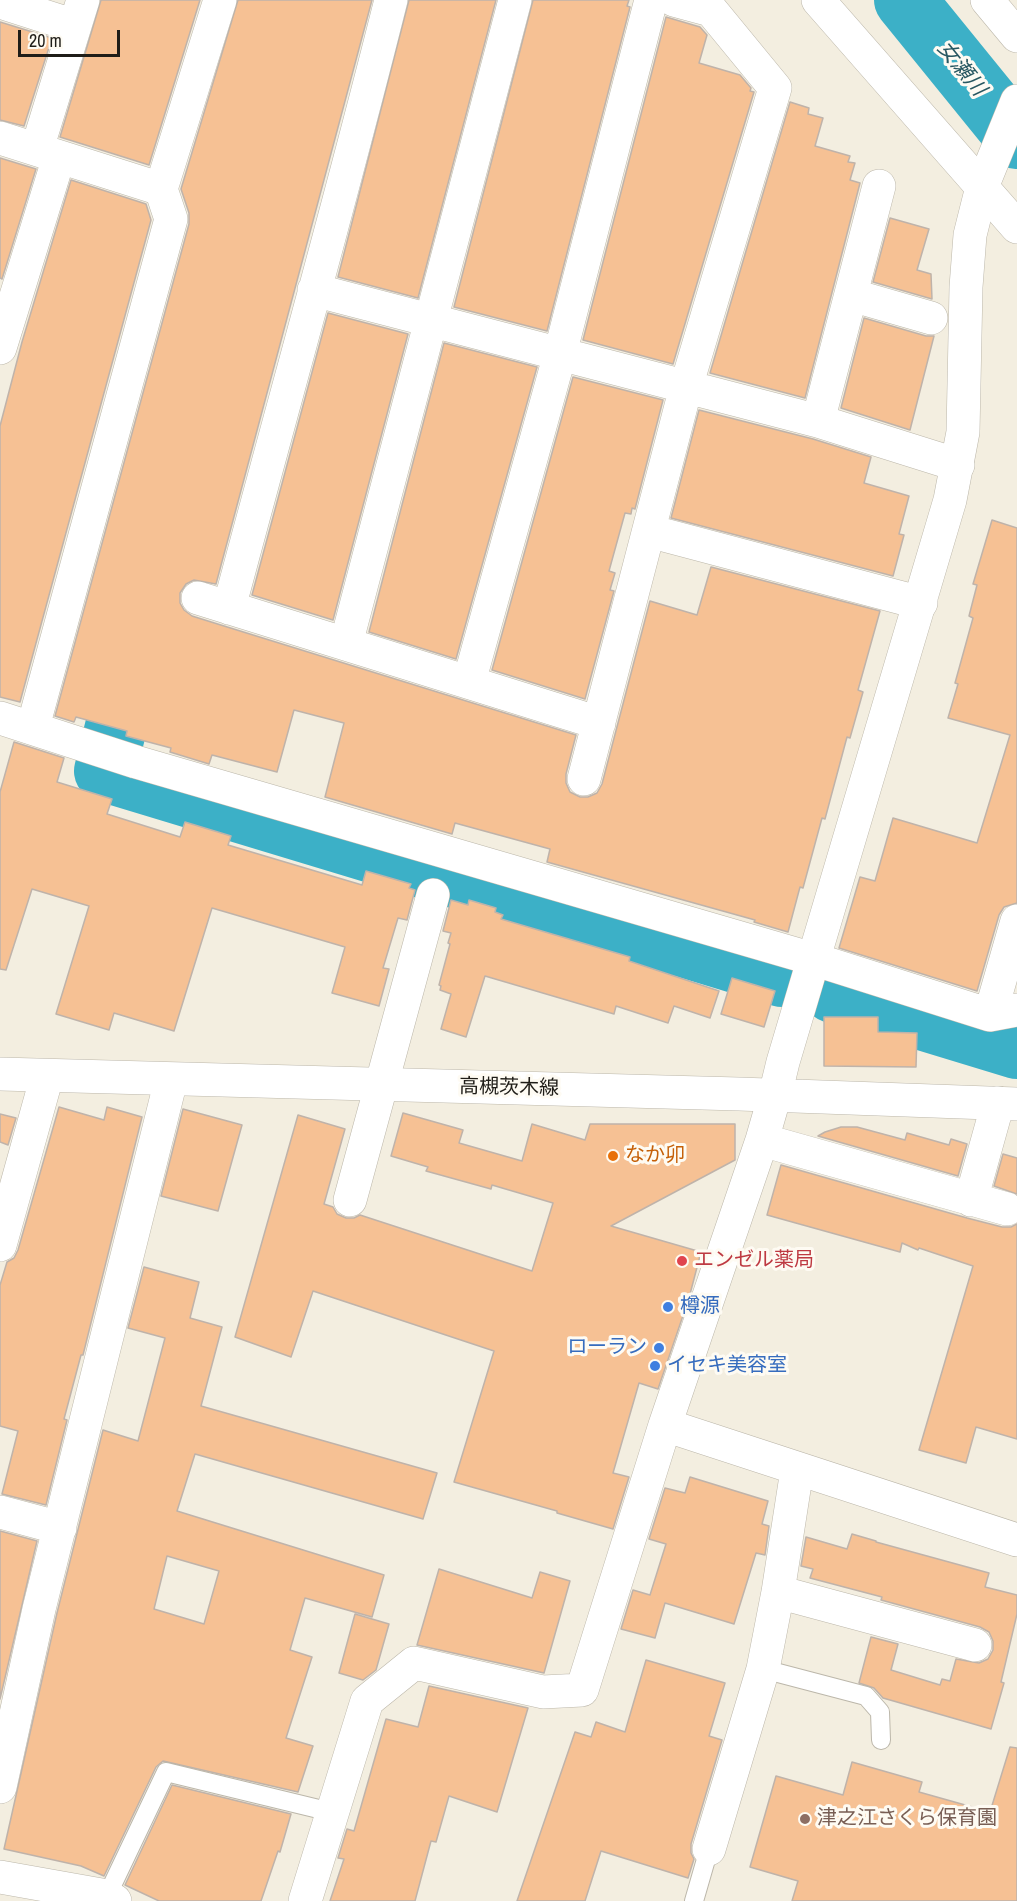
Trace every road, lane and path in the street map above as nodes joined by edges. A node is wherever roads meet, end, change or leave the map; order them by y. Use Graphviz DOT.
graph roads {
  1 [pos="220,0"];
  2 [pos="391,0"];
  3 [pos="515,0"];
  4 [pos="651,0"];
  5 [pos="674,0"];
  6 [pos="818,0"];
  7 [pos="987,0"];
  8 [pos="0,2"];
  9 [pos="79,13"];
  10 [pos="1017,36"];
  11 [pos="1017,101"];
  12 [pos="0,138"];
  13 [pos="48,153"];
  14 [pos="985,179"];
  15 [pos="879,186"];
  16 [pos="160,189"];
  17 [pos="1017,227"];
  18 [pos="314,290"];
  19 [pos="851,295"];
  20 [pos="931,318"];
  21 [pos="430,320"];
  22 [pos="2,332"];
  23 [pos="560,354"];
  24 [pos="686,387"];
  25 [pos="818,421"];
  26 [pos="958,465"];
  27 [pos="649,531"];
  28 [pos="198,598"];
  29 [pos="921,603"];
  30 [pos="229,608"];
  31 [pos="346,644"];
  32 [pos="469,682"];
  33 [pos="9,723"];
  34 [pos="599,723"];
  35 [pos="584,779"];
  36 [pos="433,895"];
  37 [pos="1017,921"];
  38 [pos="813,959"];
  39 [pos="1004,1012"];
  40 [pos="0,1074"];
  41 [pos="47,1076"];
  42 [pos="171,1080"];
  43 [pos="381,1085"];
  44 [pos="775,1095"];
  45 [pos="1008,1103"];
  46 [pos="762,1140"];
  47 [pos="350,1200"];
  48 [pos="971,1200"];
  49 [pos="1007,1209"];
  50 [pos="0,1245"];
  51 [pos="665,1425"];
  52 [pos="797,1470"];
  53 [pos="0,1512"];
  54 [pos="60,1528"];
  55 [pos="1017,1540"];
  56 [pos="778,1592"];
  57 [pos="975,1645"];
  58 [pos="763,1669"];
  59 [pos="881,1740"];
  60 [pos="0,1787"];
  61 [pos="331,1812"];
  62 [pos="709,1849"];
  63 [pos="0,1877"];
  64 [pos="30,1891"];
  65 [pos="111,1899"];
  66 [pos="305,1901"];
  67 [pos="694,1901"];
  1 -- 16 [label="street"];
  2 -- 18 [label="street"];
  3 -- 21 [label="street"];
  4 -- 23 [label="street"];
  5 -- 24 [label="street"];
  6 -- 14 [label="street"];
  7 -- 10 [label="street"];
  8 -- 9 [label="street"];
  9 -- 13 [label="street"];
  11 -- 14 [label="street"];
  12 -- 13 [label="street"];
  13 -- 16 [label="street"];
  13 -- 22 [label="street"];
  14 -- 17 [label="street"];
  14 -- 26 [label="street"];
  15 -- 19 [label="street"];
  16 -- 33 [label="street"];
  18 -- 21 [label="street"];
  18 -- 30 [label="street"];
  19 -- 20 [label="street"];
  19 -- 25 [label="street"];
  21 -- 23 [label="street"];
  21 -- 31 [label="street"];
  23 -- 24 [label="street"];
  23 -- 32 [label="street"];
  24 -- 25 [label="street"];
  24 -- 27 [label="street"];
  25 -- 26 [label="street"];
  26 -- 29 [label="street"];
  27 -- 29 [label="street"];
  27 -- 34 [label="street"];
  28 -- 30 [label="street"];
  29 -- 38 [label="street"];
  30 -- 31 [label="street"];
  31 -- 32 [label="street"];
  32 -- 34 [label="street"];
  33 -- 38 [label="street"];
  34 -- 35 [label="street"];
  36 -- 43 [label="street"];
  37 -- 39 [label="street"];
  38 -- 39 [label="street"];
  38 -- 44 [label="street"];
  40 -- 41 [label="street, 高槻茨木線"];
  41 -- 42 [label="street, 高槻茨木線"];
  41 -- 50 [label="street"];
  42 -- 43 [label="street, 高槻茨木線"];
  42 -- 54 [label="street"];
  43 -- 44 [label="street, 高槻茨木線"];
  43 -- 47 [label="street"];
  44 -- 45 [label="street, 高槻茨木線"];
  44 -- 46 [label="street"];
  45 -- 48 [label="street"];
  46 -- 48 [label="street"];
  46 -- 51 [label="street"];
  48 -- 49 [label="street"];
  51 -- 52 [label="street"];
  51 -- 61 [label="street"];
  52 -- 55 [label="street"];
  52 -- 56 [label="street"];
  53 -- 54 [label="street"];
  54 -- 60 [label="street"];
  56 -- 57 [label="street"];
  56 -- 58 [label="street"];
  58 -- 59 [label="lane"];
  58 -- 62 [label="street"];
  61 -- 65 [label="lane"];
  61 -- 66 [label="street"];
  62 -- 67 [label="lane"];
  63 -- 64 [label="street"];
  64 -- 65 [label="street"];
}
